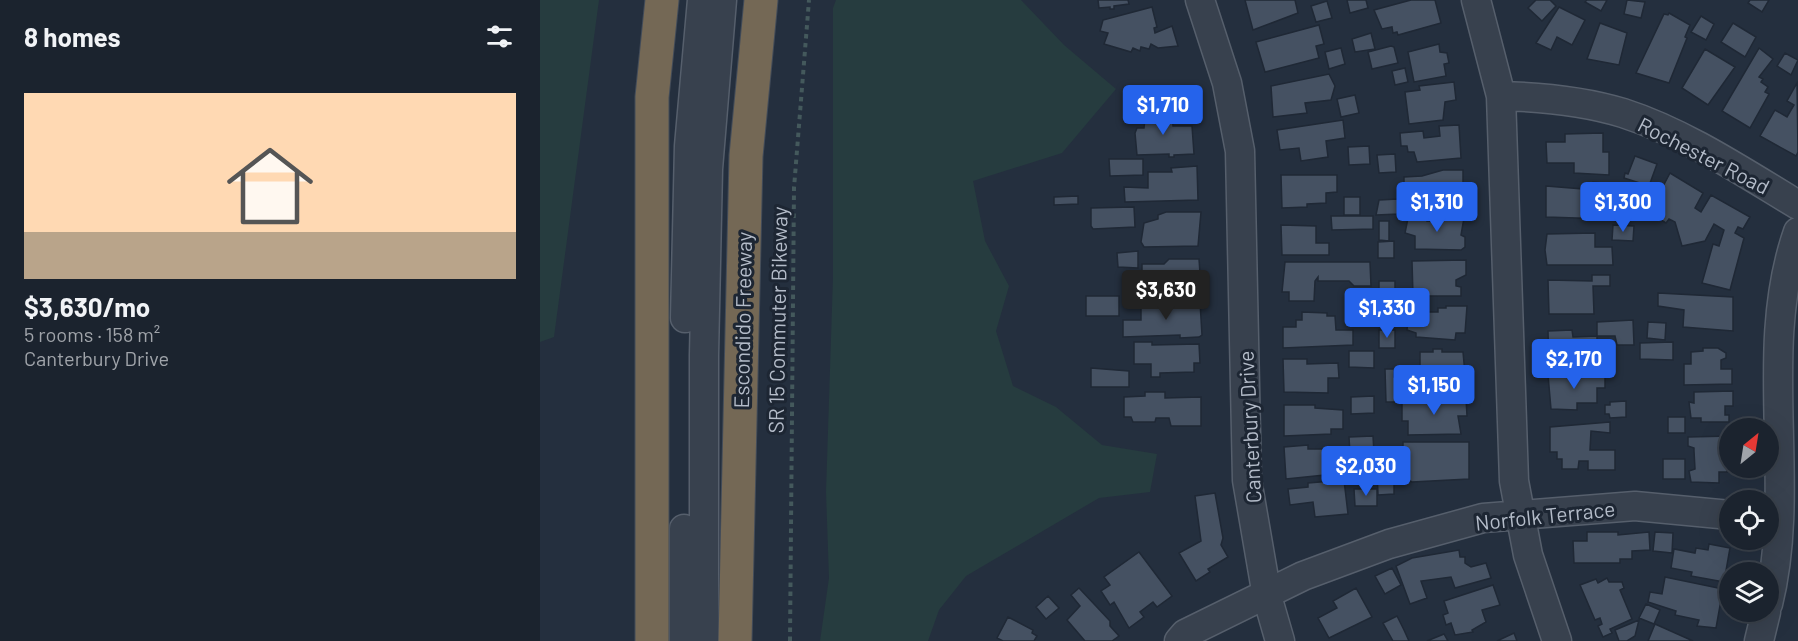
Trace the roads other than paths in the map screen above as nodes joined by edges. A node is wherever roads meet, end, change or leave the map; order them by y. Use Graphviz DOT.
graph roads {
  1 [pos="662,0"];
  2 [pos="702,0"];
  3 [pos="722,0"];
  4 [pos="761,0"];
  5 [pos="1200,0"];
  6 [pos="1476,0"];
  7 [pos="1501,96"];
  8 [pos="1798,205"];
  9 [pos="1798,231"];
  10 [pos="1520,514"];
  11 [pos="1719,514"];
  12 [pos="1782,529"];
  13 [pos="1776,562"];
  14 [pos="1267,596"];
  15 [pos="1764,622"];
  16 [pos="652,641"];
  17 [pos="684,641"];
  18 [pos="704,641"];
  19 [pos="735,641"];
  20 [pos="1179,641"];
  21 [pos="1280,641"];
  22 [pos="1557,641"];
  23 [pos="1759,641"];
  1 -- 16 [label="highway"];
  2 -- 17 [label="street"];
  3 -- 18 [label="street"];
  4 -- 19 [label="highway, Escondido Freeway"];
  5 -- 14 [label="street, Canterbury Drive"];
  6 -- 7 [label="street"];
  7 -- 8 [label="street, Rochester Road"];
  7 -- 10 [label="street"];
  9 -- 12 [label="street"];
  10 -- 11 [label="street, Norfolk Terrace"];
  10 -- 14 [label="street, Norfolk Terrace"];
  10 -- 22 [label="street"];
  12 -- 13 [label="street"];
  14 -- 20 [label="street, Norfolk Terrace"];
  14 -- 21 [label="street, Canterbury Drive"];
  15 -- 23 [label="street"];
}
